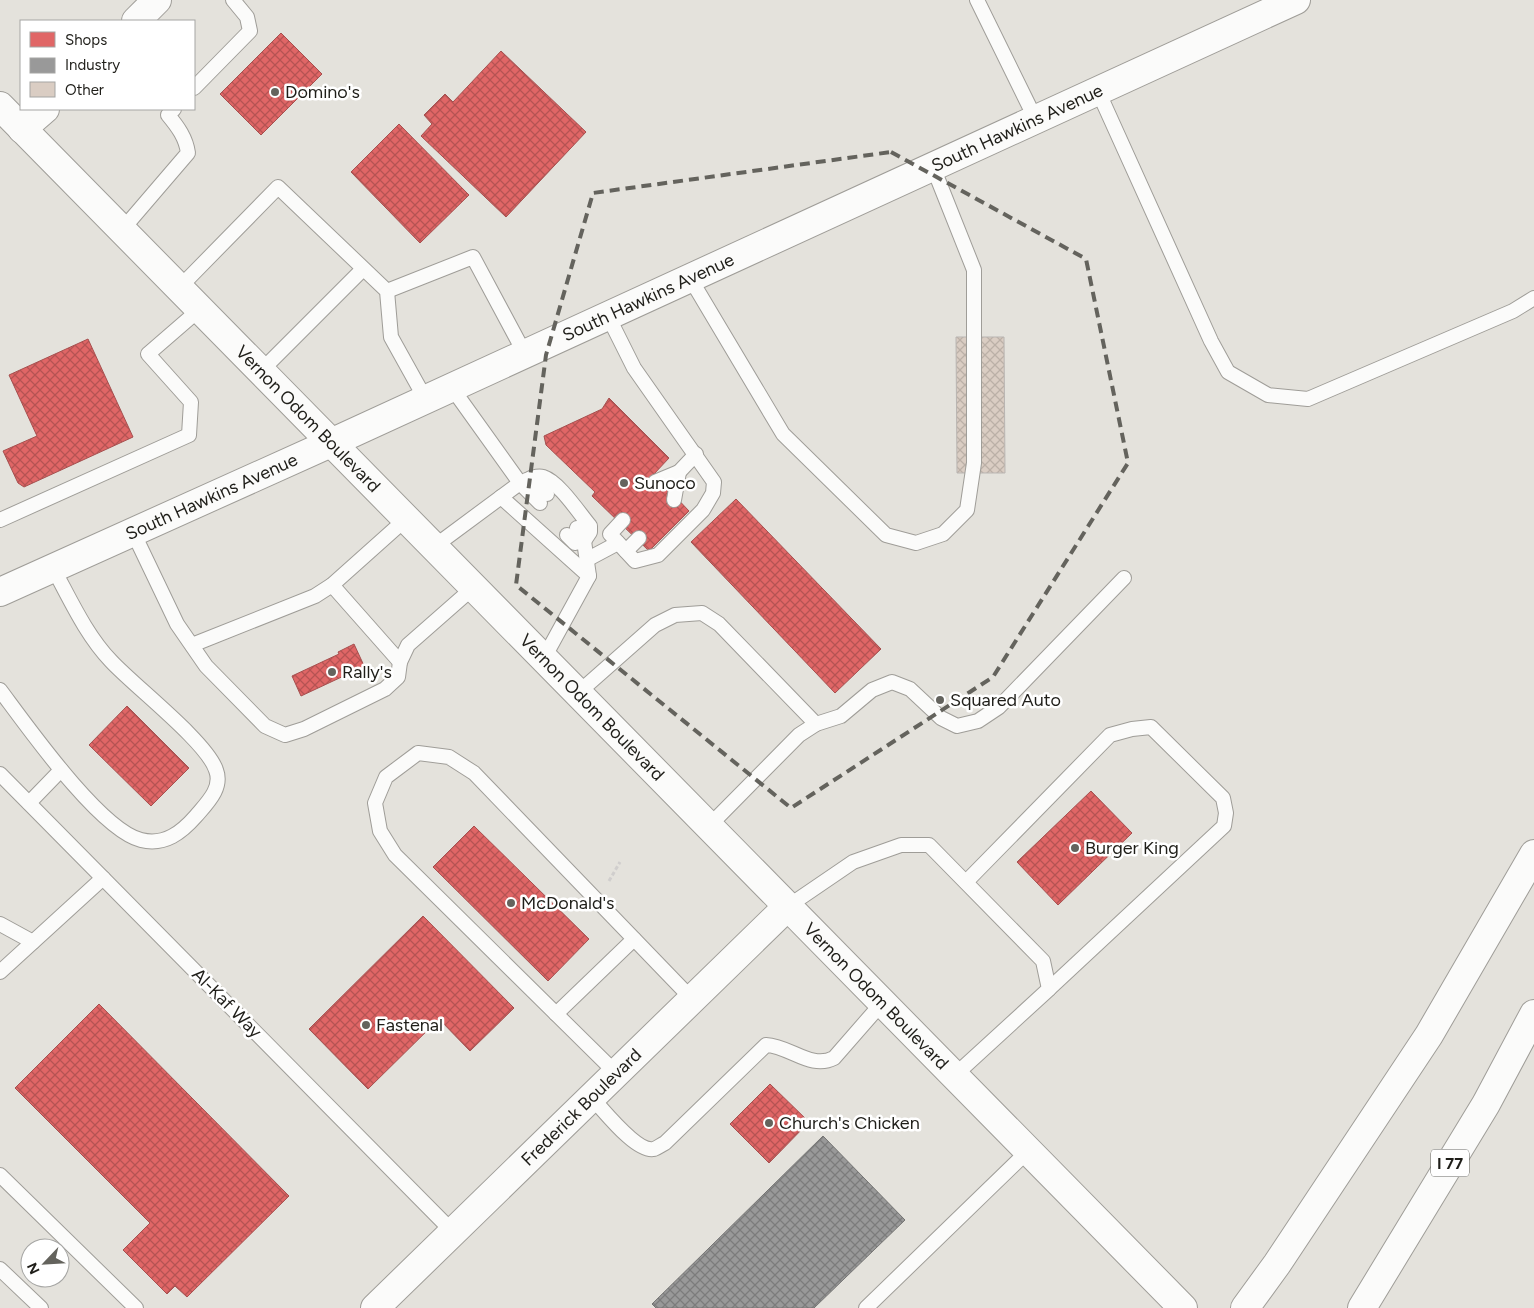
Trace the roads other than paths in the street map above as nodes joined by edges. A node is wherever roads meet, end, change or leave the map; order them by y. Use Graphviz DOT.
graph roads {
  1 [pos="157,0"];
  2 [pos="233,0"];
  3 [pos="977,0"];
  4 [pos="1296,0"];
  5 [pos="137,20"];
  6 [pos="195,87"];
  7 [pos="1098,91"];
  8 [pos="0,106"];
  9 [pos="44,110"];
  10 [pos="173,110"];
  11 [pos="1036,120"];
  12 [pos="22,129"];
  13 [pos="933,167"];
  14 [pos="122,230"];
  15 [pos="362,270"];
  16 [pos="690,278"];
  17 [pos="180,288"];
  18 [pos="387,291"];
  19 [pos="1534,298"];
  20 [pos="200,309"];
  21 [pos="608,316"];
  22 [pos="524,354"];
  23 [pos="262,370"];
  24 [pos="452,388"];
  25 [pos="426,400"];
  26 [pos="333,442"];
  27 [pos="696,454"];
  28 [pos="679,472"];
  29 [pos="526,481"];
  30 [pos="655,482"];
  31 [pos="501,498"];
  32 [pos="543,498"];
  33 [pos="674,500"];
  34 [pos="407,518"];
  35 [pos="0,520"];
  36 [pos="623,520"];
  37 [pos="572,531"];
  38 [pos="133,532"];
  39 [pos="639,538"];
  40 [pos="584,541"];
  41 [pos="435,546"];
  42 [pos="622,547"];
  43 [pos="588,559"];
  44 [pos="53,568"];
  45 [pos="589,576"];
  46 [pos="1124,578"];
  47 [pos="2,585"];
  48 [pos="332,585"];
  49 [pos="474,587"];
  50 [pos="192,646"];
  51 [pos="544,658"];
  52 [pos="400,662"];
  53 [pos="0,690"];
  54 [pos="578,693"];
  55 [pos="816,724"];
  56 [pos="61,770"];
  57 [pos="0,774"];
  58 [pos="29,803"];
  59 [pos="709,826"];
  60 [pos="1534,854"];
  61 [pos="103,878"];
  62 [pos="966,882"];
  63 [pos="787,906"];
  64 [pos="0,924"];
  65 [pos="634,939"];
  66 [pos="33,942"];
  67 [pos="0,972"];
  68 [pos="1048,989"];
  69 [pos="692,999"];
  70 [pos="882,1003"];
  71 [pos="556,1014"];
  72 [pos="1534,1014"];
  73 [pos="616,1073"];
  74 [pos="954,1076"];
  75 [pos="591,1097"];
  76 [pos="1028,1150"];
  77 [pos="0,1175"];
  78 [pos="453,1232"];
  79 [pos="0,1269"];
  80 [pos="41,1308"];
  81 [pos="136,1308"];
  82 [pos="375,1308"];
  83 [pos="866,1308"];
  84 [pos="1183,1308"];
  85 [pos="1245,1308"];
  86 [pos="1362,1308"];
  1 -- 5 [label="main road"];
  2 -- 6 [label="lane"];
  3 -- 11 [label="lane"];
  4 -- 7 [label="main road, South Hawkins Avenue"];
  7 -- 11 [label="main road, South Hawkins Avenue"];
  7 -- 19 [label="lane"];
  8 -- 12 [label="main road, Vernon Odom Boulevard"];
  9 -- 12 [label="main road"];
  10 -- 14 [label="lane"];
  11 -- 13 [label="main road, South Hawkins Avenue"];
  12 -- 14 [label="main road, Vernon Odom Boulevard"];
  13 -- 16 [label="main road, South Hawkins Avenue"];
  13 -- 16 [label="lane"];
  14 -- 17 [label="main road, Vernon Odom Boulevard"];
  15 -- 17 [label="lane"];
  15 -- 18 [label="lane"];
  15 -- 23 [label="lane"];
  16 -- 21 [label="main road, South Hawkins Avenue"];
  17 -- 20 [label="main road, Vernon Odom Boulevard"];
  18 -- 22 [label="lane"];
  18 -- 25 [label="lane"];
  20 -- 23 [label="main road, Vernon Odom Boulevard"];
  20 -- 35 [label="lane"];
  21 -- 22 [label="main road, South Hawkins Avenue"];
  21 -- 27 [label="lane"];
  22 -- 24 [label="main road, South Hawkins Avenue"];
  23 -- 26 [label="main road, Vernon Odom Boulevard"];
  24 -- 25 [label="main road, South Hawkins Avenue"];
  24 -- 29 [label="lane"];
  25 -- 26 [label="main road, South Hawkins Avenue"];
  26 -- 34 [label="main road, Vernon Odom Boulevard"];
  26 -- 38 [label="main road, South Hawkins Avenue"];
  27 -- 28 [label="lane"];
  27 -- 42 [label="lane"];
  28 -- 30 [label="lane"];
  28 -- 33 [label="lane"];
  29 -- 31 [label="lane"];
  29 -- 32 [label="lane"];
  29 -- 40 [label="lane"];
  31 -- 41 [label="lane"];
  31 -- 45 [label="lane"];
  34 -- 41 [label="main road, Vernon Odom Boulevard"];
  34 -- 48 [label="lane"];
  36 -- 42 [label="lane"];
  37 -- 40 [label="lane"];
  38 -- 44 [label="main road, South Hawkins Avenue"];
  38 -- 50 [label="lane"];
  39 -- 42 [label="lane"];
  40 -- 43 [label="lane"];
  41 -- 49 [label="main road, Vernon Odom Boulevard"];
  42 -- 43 [label="lane"];
  43 -- 45 [label="lane"];
  44 -- 47 [label="main road, South Hawkins Avenue"];
  44 -- 56 [label="lane"];
  45 -- 51 [label="lane"];
  46 -- 55 [label="lane"];
  48 -- 50 [label="lane"];
  48 -- 52 [label="lane"];
  49 -- 51 [label="main road, Vernon Odom Boulevard"];
  49 -- 52 [label="lane"];
  50 -- 52 [label="lane"];
  51 -- 54 [label="main road, Vernon Odom Boulevard"];
  53 -- 56 [label="lane"];
  54 -- 55 [label="lane"];
  54 -- 59 [label="main road, Vernon Odom Boulevard"];
  55 -- 59 [label="lane"];
  56 -- 58 [label="lane"];
  57 -- 58 [label="lane, Al-Kaf Way"];
  58 -- 61 [label="lane, Al-Kaf Way"];
  59 -- 63 [label="main road, Vernon Odom Boulevard"];
  60 -- 85 [label="main road"];
  61 -- 66 [label="lane"];
  61 -- 78 [label="lane, Al-Kaf Way"];
  62 -- 63 [label="lane"];
  62 -- 68 [label="lane"];
  62 -- 68 [label="lane"];
  63 -- 69 [label="main road, Frederick Boulevard"];
  63 -- 70 [label="main road, Vernon Odom Boulevard"];
  64 -- 66 [label="lane"];
  65 -- 69 [label="lane"];
  65 -- 71 [label="lane"];
  65 -- 71 [label="lane"];
  66 -- 67 [label="lane"];
  68 -- 74 [label="lane"];
  69 -- 73 [label="main road, Frederick Boulevard"];
  70 -- 74 [label="main road, Vernon Odom Boulevard"];
  70 -- 75 [label="lane"];
  71 -- 73 [label="lane"];
  72 -- 86 [label="main road, I 77"];
  73 -- 75 [label="main road, Frederick Boulevard"];
  74 -- 76 [label="main road, Vernon Odom Boulevard"];
  75 -- 78 [label="main road, Frederick Boulevard"];
  76 -- 83 [label="lane"];
  76 -- 84 [label="main road, Vernon Odom Boulevard"];
  77 -- 81 [label="lane"];
  78 -- 82 [label="main road, Frederick Boulevard"];
  79 -- 80 [label="lane"];
}
